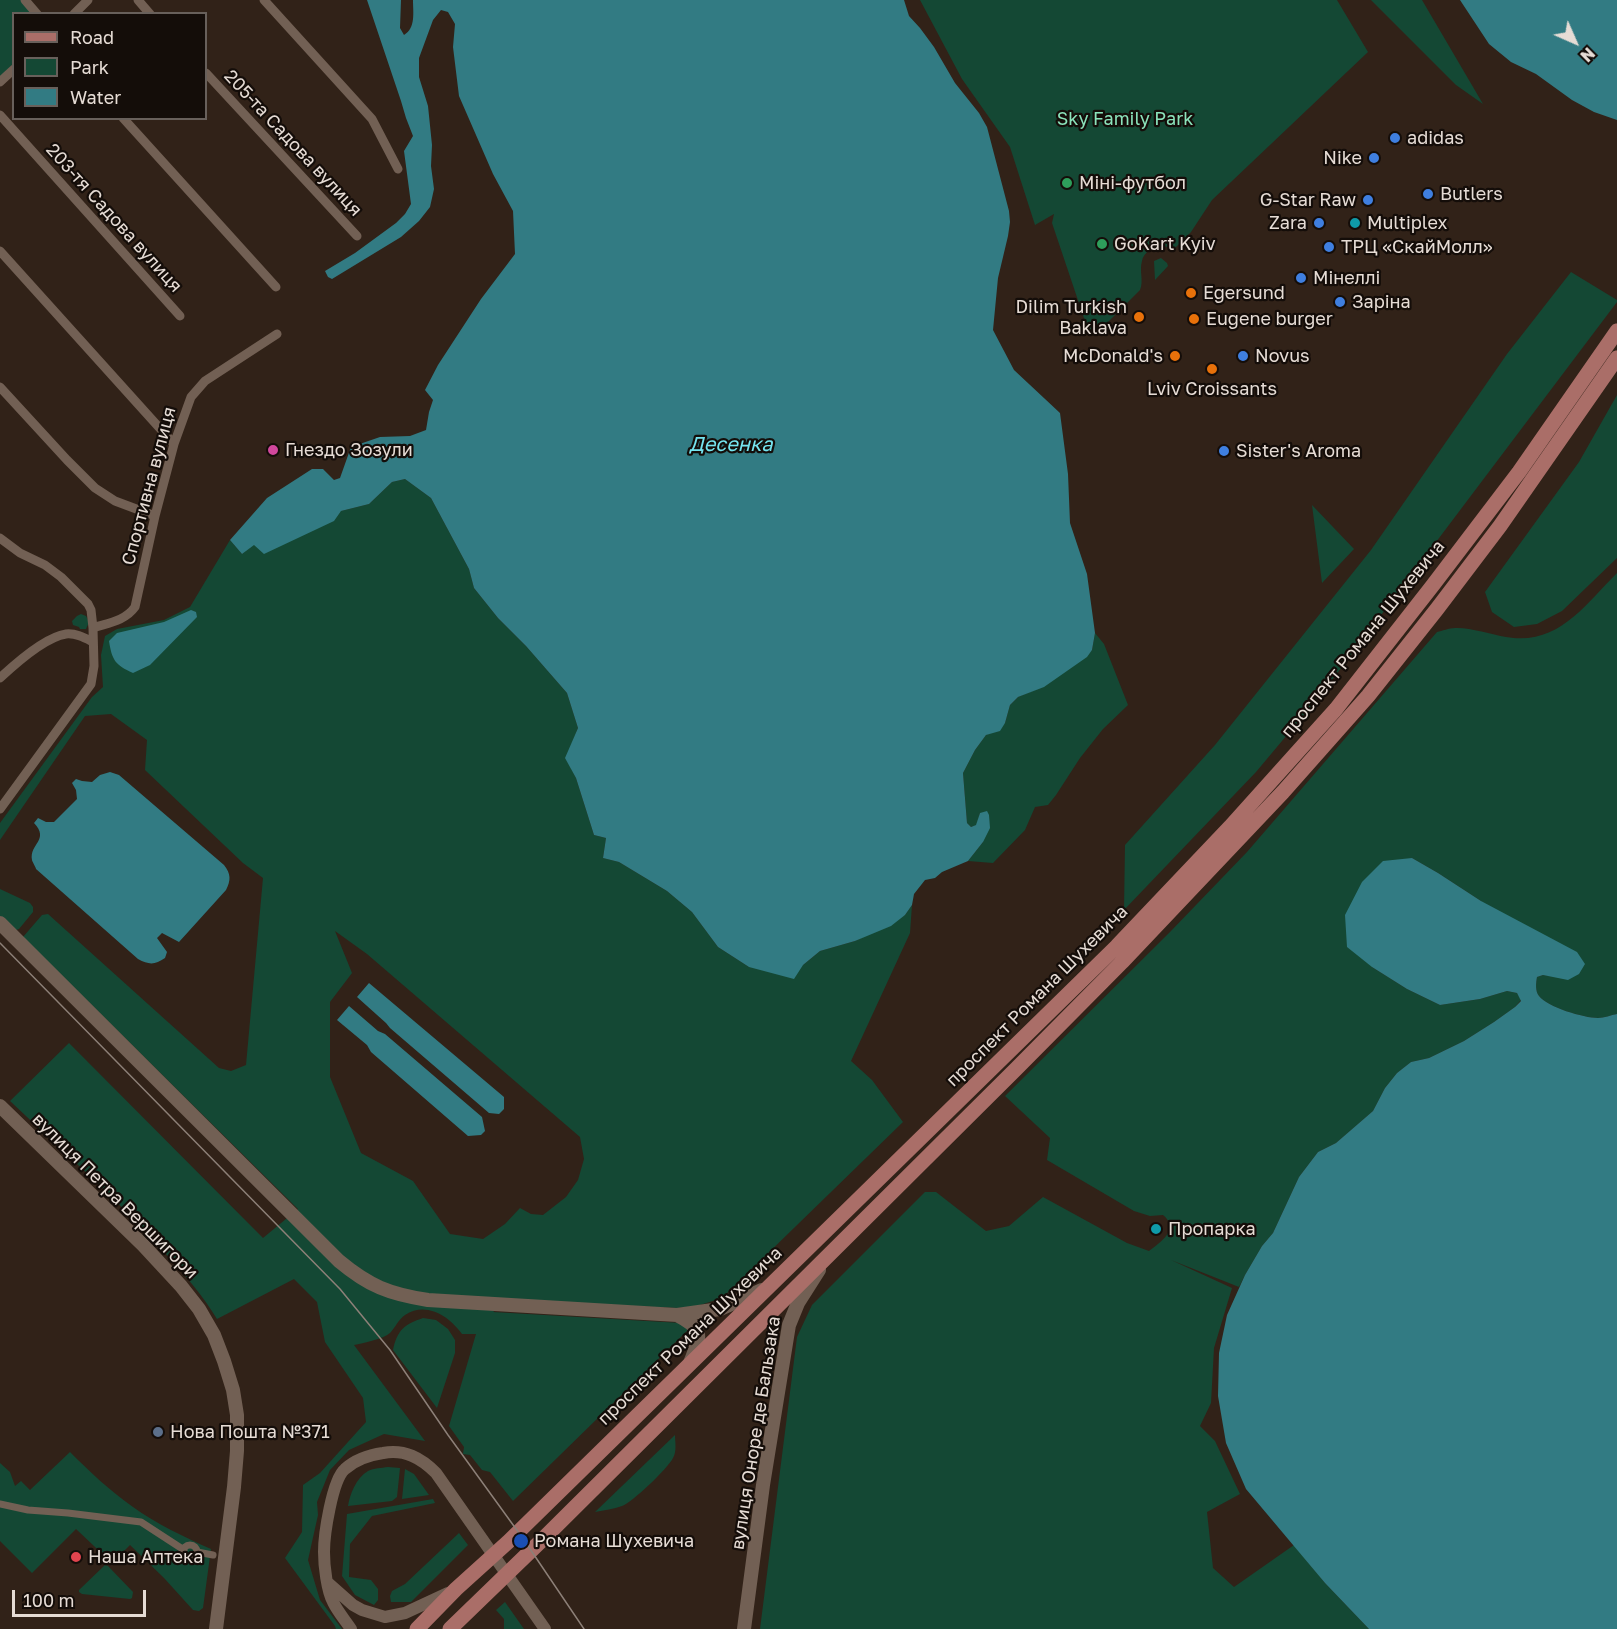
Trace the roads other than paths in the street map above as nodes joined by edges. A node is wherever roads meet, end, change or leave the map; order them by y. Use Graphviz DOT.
graph roads {
  1 [pos="25,0"];
  2 [pos="88,0"];
  3 [pos="138,0"];
  4 [pos="264,0"];
  5 [pos="36,12"];
  6 [pos="76,12"];
  7 [pos="148,12"];
  8 [pos="12,71"];
  9 [pos="207,74"];
  10 [pos="0,82"];
  11 [pos="0,115"];
  12 [pos="125,120"];
  13 [pos="398,169"];
  14 [pos="357,236"];
  15 [pos="0,251"];
  16 [pos="276,287"];
  17 [pos="180,316"];
  18 [pos="1617,331"];
  19 [pos="277,334"];
  20 [pos="1617,358"];
  21 [pos="0,387"];
  22 [pos="174,444"];
  23 [pos="155,516"];
  24 [pos="0,538"];
  25 [pos="93,628"];
  26 [pos="93,642"];
  27 [pos="0,678"];
  28 [pos="0,809"];
  29 [pos="0,923"];
  30 [pos="0,1106"];
  31 [pos="830,1253"];
  32 [pos="767,1288"];
  33 [pos="677,1315"];
  34 [pos="690,1364"];
  35 [pos="0,1504"];
  36 [pos="213,1555"];
  37 [pos="327,1581"];
  38 [pos="456,1589"];
  39 [pos="216,1629"];
  40 [pos="351,1629"];
  41 [pos="417,1629"];
  42 [pos="450,1629"];
  43 [pos="545,1629"];
  44 [pos="744,1629"];
  1 -- 5 [label="street"];
  2 -- 6 [label="street"];
  3 -- 7 [label="street"];
  4 -- 13 [label="street"];
  8 -- 10 [label="street"];
  9 -- 14 [label="street, 205-та Садова вулиця"];
  11 -- 17 [label="street, 203-тя Садова вулиця"];
  12 -- 16 [label="street"];
  15 -- 22 [label="street"];
  18 -- 32 [label="main road, проспект Романа Шухевича"];
  19 -- 22 [label="street, Спортивна вулиця"];
  20 -- 31 [label="main road, проспект Романа Шухевича"];
  21 -- 23 [label="street"];
  22 -- 23 [label="street, Спортивна вулиця"];
  23 -- 25 [label="street, Спортивна вулиця"];
  24 -- 25 [label="street"];
  25 -- 26 [label="street"];
  26 -- 27 [label="street"];
  26 -- 28 [label="street"];
  29 -- 33 [label="main road"];
  30 -- 39 [label="main road, вулиця Петра Вершигори"];
  31 -- 42 [label="main road, проспект Романа Шухевича"];
  31 -- 44 [label="main road, вулиця Оноре де Бальзака"];
  32 -- 33 [label="main road"];
  32 -- 34 [label="main road, проспект Романа Шухевича"];
  33 -- 34 [label="main road"];
  34 -- 38 [label="main road, проспект Романа Шухевича"];
  35 -- 36 [label="street"];
  37 -- 38 [label="street"];
  37 -- 40 [label="street"];
  37 -- 43 [label="street"];
  38 -- 41 [label="main road, проспект Романа Шухевича"];
}
